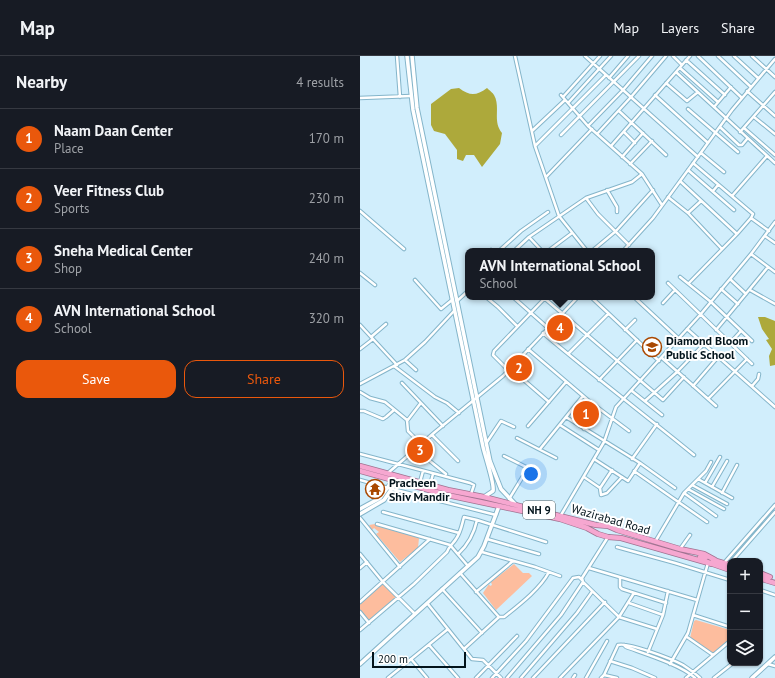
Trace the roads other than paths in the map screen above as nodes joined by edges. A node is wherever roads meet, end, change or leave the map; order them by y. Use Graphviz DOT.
graph roads {
  1 [pos="396,56"];
  2 [pos="407,56"];
  3 [pos="412,56"];
  4 [pos="515,56"];
  5 [pos="585,56"];
  6 [pos="600,56"];
  7 [pos="611,56"];
  8 [pos="628,56"];
  9 [pos="639,56"];
  10 [pos="652,56"];
  11 [pos="666,56"];
  12 [pos="673,56"];
  13 [pos="690,56"];
  14 [pos="698,56"];
  15 [pos="718,56"];
  16 [pos="734,56"];
  17 [pos="752,56"];
  18 [pos="775,59"];
  19 [pos="686,60"];
  20 [pos="593,63"];
  21 [pos="682,65"];
  22 [pos="680,68"];
  23 [pos="599,69"];
  24 [pos="766,69"];
  25 [pos="676,72"];
  26 [pos="606,75"];
  27 [pos="775,77"];
  28 [pos="609,78"];
  29 [pos="758,78"];
  30 [pos="613,83"];
  31 [pos="666,83"];
  32 [pos="731,87"];
  33 [pos="751,87"];
  34 [pos="623,90"];
  35 [pos="747,91"];
  36 [pos="698,92"];
  37 [pos="775,92"];
  38 [pos="724,95"];
  39 [pos="411,96"];
  40 [pos="655,96"];
  41 [pos="400,97"];
  42 [pos="563,97"];
  43 [pos="631,97"];
  44 [pos="360,98"];
  45 [pos="742,98"];
  46 [pos="718,102"];
  47 [pos="568,103"];
  48 [pos="763,105"];
  49 [pos="714,107"];
  50 [pos="573,109"];
  51 [pos="644,109"];
  52 [pos="688,109"];
  53 [pos="619,111"];
  54 [pos="580,116"];
  55 [pos="775,116"];
  56 [pos="754,117"];
  57 [pos="726,118"];
  58 [pos="632,123"];
  59 [pos="588,126"];
  60 [pos="720,126"];
  61 [pos="744,128"];
  62 [pos="592,129"];
  63 [pos="532,131"];
  64 [pos="624,132"];
  65 [pos="740,132"];
  66 [pos="643,133"];
  67 [pos="715,133"];
  68 [pos="597,134"];
  69 [pos="775,134"];
  70 [pos="561,135"];
  71 [pos="747,138"];
  72 [pos="652,141"];
  73 [pos="635,142"];
  74 [pos="708,143"];
  75 [pos="535,146"];
  76 [pos="611,146"];
  77 [pos="738,152"];
  78 [pos="701,153"];
  79 [pos="666,155"];
  80 [pos="775,155"];
  81 [pos="767,156"];
  82 [pos="622,157"];
  83 [pos="698,157"];
  84 [pos="693,163"];
  85 [pos="775,163"];
  86 [pos="630,164"];
  87 [pos="688,170"];
  88 [pos="724,172"];
  89 [pos="642,174"];
  90 [pos="546,178"];
  91 [pos="680,181"];
  92 [pos="718,184"];
  93 [pos="607,190"];
  94 [pos="653,190"];
  95 [pos="713,191"];
  96 [pos="433,196"];
  97 [pos="732,196"];
  98 [pos="668,197"];
  99 [pos="586,198"];
  100 [pos="701,201"];
  101 [pos="662,206"];
  102 [pos="734,210"];
  103 [pos="360,211"];
  104 [pos="548,212"];
  105 [pos="617,212"];
  106 [pos="688,213"];
  107 [pos="559,216"];
  108 [pos="751,218"];
  109 [pos="775,222"];
  110 [pos="616,231"];
  111 [pos="769,231"];
  112 [pos="572,232"];
  113 [pos="737,234"];
  114 [pos="765,236"];
  115 [pos="529,237"];
  116 [pos="775,243"];
  117 [pos="629,245"];
  118 [pos="502,248"];
  119 [pos="517,248"];
  120 [pos="539,248"];
  121 [pos="552,248"];
  122 [pos="585,248"];
  123 [pos="596,248"];
  124 [pos="626,248"];
  125 [pos="404,249"];
  126 [pos="722,249"];
  127 [pos="751,254"];
  128 [pos="768,267"];
  129 [pos="775,272"];
  130 [pos="360,273"];
  131 [pos="680,277"];
  132 [pos="730,279"];
  133 [pos="415,280"];
  134 [pos="668,283"];
  135 [pos="375,284"];
  136 [pos="689,284"];
  137 [pos="721,289"];
  138 [pos="675,290"];
  139 [pos="750,290"];
  140 [pos="465,294"];
  141 [pos="746,294"];
  142 [pos="490,300"];
  143 [pos="516,300"];
  144 [pos="542,300"];
  145 [pos="546,300"];
  146 [pos="575,300"];
  147 [pos="594,300"];
  148 [pos="637,300"];
  149 [pos="455,302"];
  150 [pos="663,302"];
  151 [pos="711,302"];
  152 [pos="738,304"];
  153 [pos="775,304"];
  154 [pos="456,310"];
  155 [pos="530,312"];
  156 [pos="562,314"];
  157 [pos="608,314"];
  158 [pos="700,315"];
  159 [pos="727,317"];
  160 [pos="635,320"];
  161 [pos="386,324"];
  162 [pos="360,325"];
  163 [pos="517,326"];
  164 [pos="548,328"];
  165 [pos="687,329"];
  166 [pos="625,330"];
  167 [pos="716,330"];
  168 [pos="742,331"];
  169 [pos="543,333"];
  170 [pos="587,335"];
  171 [pos="372,338"];
  172 [pos="678,338"];
  173 [pos="637,340"];
  174 [pos="752,341"];
  175 [pos="730,343"];
  176 [pos="704,344"];
  177 [pos="528,349"];
  178 [pos="360,350"];
  179 [pos="568,354"];
  180 [pos="718,357"];
  181 [pos="662,358"];
  182 [pos="747,359"];
  183 [pos="405,360"];
  184 [pos="617,361"];
  185 [pos="659,361"];
  186 [pos="752,364"];
  187 [pos="395,365"];
  188 [pos="509,369"];
  189 [pos="416,370"];
  190 [pos="734,371"];
  191 [pos="677,372"];
  192 [pos="759,374"];
  193 [pos="684,378"];
  194 [pos="599,380"];
  195 [pos="640,381"];
  196 [pos="566,382"];
  197 [pos="360,384"];
  198 [pos="402,384"];
  199 [pos="693,386"];
  200 [pos="752,386"];
  201 [pos="632,391"];
  202 [pos="360,392"];
  203 [pos="655,392"];
  204 [pos="583,396"];
  205 [pos="475,399"];
  206 [pos="708,399"];
  207 [pos="624,400"];
  208 [pos="549,402"];
  209 [pos="645,402"];
  210 [pos="420,404"];
  211 [pos="716,406"];
  212 [pos="775,407"];
  213 [pos="598,408"];
  214 [pos="394,410"];
  215 [pos="360,411"];
  216 [pos="459,413"];
  217 [pos="662,415"];
  218 [pos="566,417"];
  219 [pos="612,418"];
  220 [pos="407,422"];
  221 [pos="657,424"];
  222 [pos="560,425"];
  223 [pos="443,426"];
  224 [pos="528,426"];
  225 [pos="514,427"];
  226 [pos="584,429"];
  227 [pos="629,431"];
  228 [pos="432,435"];
  229 [pos="517,438"];
  230 [pos="486,442"];
  231 [pos="604,442"];
  232 [pos="422,444"];
  233 [pos="415,449"];
  234 [pos="540,449"];
  235 [pos="599,450"];
  236 [pos="360,454"];
  237 [pos="694,455"];
  238 [pos="504,456"];
  239 [pos="720,457"];
  240 [pos="556,458"];
  241 [pos="594,459"];
  242 [pos="632,459"];
  243 [pos="458,461"];
  244 [pos="727,461"];
  245 [pos="711,462"];
  246 [pos="640,463"];
  247 [pos="399,464"];
  248 [pos="737,465"];
  249 [pos="360,466"];
  250 [pos="422,470"];
  251 [pos="612,470"];
  252 [pos="360,471"];
  253 [pos="634,471"];
  254 [pos="388,474"];
  255 [pos="433,474"];
  256 [pos="446,474"];
  257 [pos="584,477"];
  258 [pos="622,477"];
  259 [pos="698,479"];
  260 [pos="360,480"];
  261 [pos="395,480"];
  262 [pos="419,482"];
  263 [pos="705,483"];
  264 [pos="692,484"];
  265 [pos="430,485"];
  266 [pos="712,487"];
  267 [pos="388,488"];
  268 [pos="600,488"];
  269 [pos="675,488"];
  270 [pos="393,489"];
  271 [pos="688,489"];
  272 [pos="722,493"];
  273 [pos="471,494"];
  274 [pos="684,494"];
  275 [pos="484,497"];
  276 [pos="732,498"];
  277 [pos="510,499"];
  278 [pos="679,502"];
  279 [pos="727,504"];
  280 [pos="516,505"];
  281 [pos="775,505"];
  282 [pos="499,506"];
  283 [pos="360,509"];
  284 [pos="724,509"];
  285 [pos="383,512"];
  286 [pos="775,512"];
  287 [pos="360,514"];
  288 [pos="496,515"];
  289 [pos="561,515"];
  290 [pos="716,516"];
  291 [pos="360,518"];
  292 [pos="477,520"];
  293 [pos="707,522"];
  294 [pos="377,524"];
  295 [pos="492,524"];
  296 [pos="600,525"];
  297 [pos="593,531"];
  298 [pos="459,533"];
  299 [pos="690,535"];
  300 [pos="608,537"];
  301 [pos="431,539"];
  302 [pos="487,539"];
  303 [pos="546,542"];
  304 [pos="654,542"];
  305 [pos="450,545"];
  306 [pos="617,547"];
  307 [pos="482,552"];
  308 [pos="679,552"];
  309 [pos="360,554"];
  310 [pos="458,554"];
  311 [pos="539,554"];
  312 [pos="732,558"];
  313 [pos="735,558"];
  314 [pos="513,561"];
  315 [pos="367,562"];
  316 [pos="711,562"];
  317 [pos="675,563"];
  318 [pos="727,565"];
  319 [pos="727,565"];
  320 [pos="468,566"];
  321 [pos="400,567"];
  322 [pos="360,568"];
  323 [pos="589,568"];
  324 [pos="549,572"];
  325 [pos="705,572"];
  326 [pos="763,572"];
  327 [pos="460,573"];
  328 [pos="763,574"];
  329 [pos="560,576"];
  330 [pos="775,576"];
  331 [pos="620,578"];
  332 [pos="763,578"];
  333 [pos="727,579"];
  334 [pos="763,579"];
  335 [pos="583,581"];
  336 [pos="383,582"];
  337 [pos="775,583"];
  338 [pos="442,589"];
  339 [pos="668,591"];
  340 [pos="763,591"];
  341 [pos="476,592"];
  342 [pos="592,592"];
  343 [pos="634,593"];
  344 [pos="775,595"];
  345 [pos="398,596"];
  346 [pos="698,600"];
  347 [pos="360,602"];
  348 [pos="604,602"];
  349 [pos="427,603"];
  350 [pos="628,603"];
  351 [pos="666,603"];
  352 [pos="360,612"];
  353 [pos="415,614"];
  354 [pos="663,615"];
  355 [pos="693,615"];
  356 [pos="499,617"];
  357 [pos="619,617"];
  358 [pos="369,623"];
  359 [pos="727,626"];
  360 [pos="448,629"];
  361 [pos="657,629"];
  362 [pos="360,630"];
  363 [pos="482,633"];
  364 [pos="517,636"];
  365 [pos="687,638"];
  366 [pos="607,641"];
  367 [pos="727,643"];
  368 [pos="429,645"];
  369 [pos="464,649"];
  370 [pos="648,653"];
  371 [pos="713,655"];
  372 [pos="775,657"];
  373 [pos="411,659"];
  374 [pos="610,661"];
  375 [pos="672,661"];
  376 [pos="360,664"];
  377 [pos="670,664"];
  378 [pos="768,664"];
  379 [pos="488,665"];
  380 [pos="729,666"];
  381 [pos="775,666"];
  382 [pos="496,673"];
  383 [pos="692,673"];
  384 [pos="604,675"];
  385 [pos="388,678"];
  386 [pos="427,678"];
  387 [pos="458,678"];
  388 [pos="476,678"];
  389 [pos="492,678"];
  390 [pos="502,678"];
  391 [pos="507,678"];
  392 [pos="521,678"];
  393 [pos="533,678"];
  394 [pos="560,678"];
  395 [pos="586,678"];
  396 [pos="601,678"];
  397 [pos="617,678"];
  398 [pos="655,678"];
  399 [pos="686,678"];
  400 [pos="695,678"];
  401 [pos="700,678"];
  402 [pos="714,678"];
  403 [pos="752,678"];
  1 -- 41 [label="street"];
  2 -- 39 [label="main road"];
  3 -- 96 [label="main road"];
  4 -- 63 [label="street"];
  5 -- 20 [label="street"];
  6 -- 20 [label="street"];
  7 -- 23 [label="street"];
  8 -- 28 [label="street"];
  9 -- 30 [label="street"];
  10 -- 34 [label="street"];
  11 -- 43 [label="street"];
  12 -- 21 [label="street"];
  13 -- 19 [label="street"];
  14 -- 32 [label="street"];
  15 -- 33 [label="street"];
  16 -- 29 [label="street"];
  17 -- 24 [label="street"];
  18 -- 24 [label="street"];
  19 -- 21 [label="street"];
  19 -- 38 [label="street"];
  20 -- 23 [label="street"];
  20 -- 42 [label="street"];
  21 -- 22 [label="street"];
  22 -- 25 [label="street"];
  22 -- 46 [label="street"];
  23 -- 26 [label="street"];
  23 -- 47 [label="street"];
  24 -- 27 [label="street"];
  24 -- 29 [label="street"];
  25 -- 31 [label="street"];
  25 -- 36 [label="street"];
  26 -- 28 [label="street"];
  26 -- 50 [label="street"];
  28 -- 30 [label="street"];
  29 -- 33 [label="street"];
  30 -- 34 [label="street"];
  30 -- 54 [label="street"];
  31 -- 36 [label="street"];
  31 -- 40 [label="street"];
  32 -- 38 [label="street"];
  32 -- 45 [label="street"];
  33 -- 35 [label="street"];
  34 -- 43 [label="street"];
  34 -- 59 [label="street"];
  35 -- 45 [label="street"];
  35 -- 48 [label="street"];
  36 -- 49 [label="street"];
  37 -- 48 [label="street"];
  38 -- 46 [label="street"];
  39 -- 41 [label="street"];
  39 -- 96 [label="main road"];
  40 -- 51 [label="street"];
  40 -- 74 [label="street"];
  41 -- 44 [label="street"];
  42 -- 47 [label="street"];
  42 -- 63 [label="street"];
  43 -- 51 [label="street"];
  43 -- 53 [label="street"];
  45 -- 57 [label="street"];
  46 -- 49 [label="street"];
  47 -- 50 [label="street"];
  48 -- 55 [label="street"];
  48 -- 56 [label="street"];
  49 -- 57 [label="street"];
  50 -- 54 [label="street"];
  50 -- 75 [label="street"];
  51 -- 58 [label="street"];
  51 -- 83 [label="street"];
  52 -- 67 [label="street"];
  53 -- 58 [label="street"];
  53 -- 68 [label="street"];
  54 -- 59 [label="street"];
  54 -- 70 [label="street"];
  56 -- 61 [label="street"];
  56 -- 69 [label="street"];
  57 -- 60 [label="street"];
  57 -- 65 [label="street"];
  58 -- 64 [label="street"];
  58 -- 66 [label="street"];
  59 -- 62 [label="street"];
  60 -- 67 [label="street"];
  60 -- 71 [label="street"];
  61 -- 65 [label="street"];
  61 -- 80 [label="street"];
  62 -- 68 [label="street"];
  62 -- 90 [label="street"];
  63 -- 75 [label="street"];
  64 -- 73 [label="street"];
  64 -- 76 [label="street"];
  65 -- 71 [label="street"];
  66 -- 72 [label="street"];
  66 -- 73 [label="street"];
  67 -- 74 [label="street"];
  67 -- 77 [label="street"];
  68 -- 76 [label="street"];
  71 -- 81 [label="street"];
  72 -- 79 [label="street"];
  72 -- 86 [label="street"];
  73 -- 82 [label="street"];
  74 -- 78 [label="street"];
  75 -- 90 [label="street"];
  76 -- 82 [label="street"];
  78 -- 83 [label="street"];
  78 -- 88 [label="street"];
  81 -- 85 [label="street"];
  81 -- 97 [label="street"];
  82 -- 86 [label="street"];
  83 -- 84 [label="street"];
  84 -- 87 [label="street"];
  84 -- 92 [label="street"];
  86 -- 89 [label="street"];
  87 -- 91 [label="street"];
  87 -- 95 [label="street"];
  89 -- 93 [label="street"];
  89 -- 94 [label="street"];
  90 -- 107 [label="street"];
  91 -- 98 [label="street"];
  91 -- 100 [label="street"];
  92 -- 95 [label="street"];
  92 -- 97 [label="street"];
  93 -- 99 [label="street"];
  93 -- 105 [label="street"];
  94 -- 101 [label="street"];
  94 -- 110 [label="street"];
  95 -- 102 [label="street"];
  96 -- 149 [label="main road"];
  97 -- 108 [label="street"];
  98 -- 101 [label="street"];
  98 -- 106 [label="street"];
  99 -- 107 [label="street"];
  99 -- 110 [label="street"];
  100 -- 106 [label="street"];
  100 -- 113 [label="street"];
  101 -- 117 [label="street"];
  103 -- 125 [label="street"];
  104 -- 118 [label="street"];
  106 -- 126 [label="street"];
  107 -- 112 [label="street"];
  107 -- 115 [label="street"];
  108 -- 111 [label="street"];
  108 -- 113 [label="street"];
  109 -- 111 [label="street"];
  110 -- 117 [label="street"];
  110 -- 123 [label="street"];
  111 -- 114 [label="street"];
  112 -- 121 [label="street"];
  112 -- 122 [label="street"];
  113 -- 126 [label="street"];
  114 -- 116 [label="street"];
  114 -- 127 [label="street"];
  115 -- 119 [label="street"];
  115 -- 120 [label="street"];
  117 -- 124 [label="street"];
  126 -- 136 [label="street"];
  127 -- 128 [label="street"];
  127 -- 132 [label="street"];
  128 -- 129 [label="street"];
  128 -- 139 [label="street"];
  130 -- 135 [label="street"];
  131 -- 136 [label="street"];
  132 -- 137 [label="street"];
  132 -- 141 [label="street"];
  133 -- 149 [label="street"];
  134 -- 138 [label="street"];
  136 -- 151 [label="street"];
  137 -- 151 [label="street"];
  137 -- 152 [label="street"];
  138 -- 150 [label="street"];
  138 -- 158 [label="street"];
  139 -- 141 [label="street"];
  139 -- 153 [label="street"];
  140 -- 149 [label="street"];
  141 -- 152 [label="street"];
  142 -- 163 [label="street"];
  143 -- 155 [label="street"];
  144 -- 155 [label="street"];
  145 -- 156 [label="street"];
  146 -- 156 [label="street"];
  147 -- 157 [label="street"];
  148 -- 172 [label="street"];
  149 -- 154 [label="main road"];
  151 -- 158 [label="street"];
  151 -- 159 [label="street"];
  152 -- 159 [label="street"];
  154 -- 183 [label="street"];
  154 -- 205 [label="main road"];
  155 -- 163 [label="street"];
  155 -- 164 [label="street"];
  156 -- 164 [label="street"];
  156 -- 170 [label="street"];
  157 -- 166 [label="street"];
  157 -- 170 [label="street"];
  158 -- 165 [label="street"];
  158 -- 167 [label="street"];
  159 -- 167 [label="street"];
  159 -- 168 [label="street"];
  160 -- 166 [label="street"];
  161 -- 171 [label="street"];
  162 -- 171 [label="street"];
  163 -- 188 [label="street"];
  164 -- 169 [label="street"];
  165 -- 172 [label="street"];
  165 -- 176 [label="street"];
  166 -- 173 [label="street"];
  167 -- 175 [label="street"];
  168 -- 174 [label="street"];
  168 -- 175 [label="street"];
  169 -- 177 [label="street"];
  169 -- 179 [label="street"];
  170 -- 179 [label="street"];
  170 -- 184 [label="street"];
  171 -- 178 [label="street"];
  171 -- 187 [label="street"];
  172 -- 181 [label="street"];
  173 -- 184 [label="street"];
  173 -- 185 [label="street"];
  175 -- 182 [label="street"];
  176 -- 180 [label="street"];
  176 -- 191 [label="street"];
  177 -- 188 [label="street"];
  177 -- 196 [label="street"];
  179 -- 194 [label="street"];
  180 -- 190 [label="street"];
  180 -- 199 [label="street"];
  181 -- 185 [label="street"];
  181 -- 191 [label="street"];
  182 -- 186 [label="street"];
  182 -- 190 [label="street"];
  183 -- 187 [label="street"];
  183 -- 189 [label="street"];
  184 -- 194 [label="street"];
  184 -- 195 [label="street"];
  185 -- 195 [label="street"];
  187 -- 197 [label="street"];
  187 -- 216 [label="street"];
  188 -- 205 [label="street"];
  188 -- 208 [label="street"];
  190 -- 200 [label="street"];
  190 -- 206 [label="street"];
  191 -- 193 [label="street"];
  191 -- 203 [label="street"];
  192 -- 200 [label="street"];
  193 -- 199 [label="street"];
  193 -- 203 [label="street"];
  194 -- 207 [label="street"];
  195 -- 201 [label="street"];
  195 -- 203 [label="street"];
  196 -- 204 [label="street"];
  196 -- 208 [label="street"];
  198 -- 210 [label="street"];
  199 -- 206 [label="street"];
  200 -- 212 [label="street"];
  201 -- 207 [label="street"];
  201 -- 209 [label="street"];
  202 -- 214 [label="street"];
  203 -- 209 [label="street"];
  204 -- 213 [label="street"];
  204 -- 218 [label="street"];
  205 -- 216 [label="street"];
  205 -- 230 [label="main road"];
  205 -- 275 [label="main road"];
  206 -- 211 [label="street"];
  207 -- 219 [label="street"];
  207 -- 221 [label="street"];
  208 -- 224 [label="street"];
  209 -- 217 [label="street"];
  210 -- 220 [label="street"];
  210 -- 223 [label="street"];
  213 -- 219 [label="street"];
  213 -- 226 [label="street"];
  214 -- 215 [label="street"];
  214 -- 220 [label="street"];
  216 -- 223 [label="street"];
  218 -- 222 [label="street"];
  218 -- 226 [label="street"];
  219 -- 227 [label="street"];
  219 -- 231 [label="street"];
  220 -- 232 [label="street"];
  221 -- 237 [label="street"];
  221 -- 242 [label="street"];
  222 -- 234 [label="street"];
  222 -- 235 [label="street"];
  223 -- 228 [label="street"];
  225 -- 230 [label="street"];
  226 -- 231 [label="street"];
  228 -- 232 [label="street"];
  228 -- 243 [label="street"];
  229 -- 234 [label="street"];
  230 -- 277 [label="main road"];
  231 -- 235 [label="street"];
  231 -- 242 [label="street"];
  232 -- 233 [label="street"];
  233 -- 247 [label="street"];
  233 -- 256 [label="street"];
  234 -- 240 [label="street"];
  235 -- 241 [label="street"];
  236 -- 247 [label="street"];
  238 -- 277 [label="street"];
  239 -- 263 [label="street"];
  241 -- 251 [label="street"];
  241 -- 257 [label="street"];
  242 -- 246 [label="street"];
  244 -- 266 [label="street"];
  245 -- 259 [label="street"];
  246 -- 253 [label="street"];
  246 -- 269 [label="street"];
  247 -- 250 [label="street"];
  247 -- 254 [label="street"];
  248 -- 272 [label="street"];
  249 -- 254 [label="highway, Wazirabad Road / NH 9"];
  250 -- 255 [label="street"];
  250 -- 262 [label="street"];
  251 -- 258 [label="street"];
  251 -- 268 [label="street"];
  252 -- 261 [label="highway, Wazirabad Road / NH 9"];
  253 -- 258 [label="street"];
  253 -- 278 [label="street"];
  254 -- 262 [label="highway, Wazirabad Road / NH 9"];
  255 -- 265 [label="street"];
  255 -- 273 [label="street"];
  257 -- 268 [label="street"];
  257 -- 289 [label="street"];
  258 -- 268 [label="street"];
  259 -- 263 [label="street"];
  259 -- 264 [label="street"];
  260 -- 267 [label="street"];
  261 -- 267 [label="main road"];
  261 -- 270 [label="main road"];
  261 -- 282 [label="highway, Wazirabad Road / NH 9"];
  262 -- 265 [label="highway, Wazirabad Road / NH 9"];
  263 -- 266 [label="street"];
  264 -- 271 [label="street"];
  264 -- 279 [label="street"];
  265 -- 273 [label="highway, Wazirabad Road / NH 9"];
  266 -- 272 [label="street"];
  267 -- 270 [label="street"];
  267 -- 283 [label="main road"];
  270 -- 287 [label="main road"];
  270 -- 288 [label="street"];
  271 -- 274 [label="street"];
  271 -- 284 [label="street"];
  272 -- 276 [label="street"];
  273 -- 275 [label="highway, Wazirabad Road / NH 9"];
  274 -- 278 [label="street"];
  274 -- 290 [label="street"];
  275 -- 280 [label="highway, Wazirabad Road / NH 9"];
  277 -- 280 [label="main road"];
  278 -- 293 [label="street"];
  278 -- 304 [label="street"];
  280 -- 289 [label="highway, Wazirabad Road / NH 9"];
  281 -- 312 [label="street"];
  282 -- 288 [label="main road"];
  282 -- 297 [label="highway, Wazirabad Road / NH 9"];
  285 -- 298 [label="street"];
  286 -- 313 [label="street"];
  288 -- 295 [label="main road"];
  289 -- 296 [label="highway, Wazirabad Road / NH 9"];
  291 -- 321 [label="street"];
  292 -- 295 [label="street"];
  292 -- 298 [label="street"];
  292 -- 310 [label="street"];
  294 -- 301 [label="street"];
  295 -- 302 [label="main road"];
  295 -- 303 [label="street"];
  296 -- 297 [label="highway"];
  296 -- 304 [label="highway, Wazirabad Road / NH 9"];
  297 -- 300 [label="highway, Wazirabad Road / NH 9"];
  298 -- 305 [label="street"];
  299 -- 308 [label="street"];
  300 -- 308 [label="highway, Wazirabad Road / NH 9"];
  300 -- 323 [label="street"];
  301 -- 305 [label="street"];
  301 -- 321 [label="street"];
  302 -- 307 [label="main road"];
  302 -- 311 [label="street"];
  304 -- 308 [label="highway, Wazirabad Road / NH 9"];
  305 -- 310 [label="street"];
  305 -- 345 [label="street"];
  306 -- 317 [label="street"];
  307 -- 314 [label="street"];
  307 -- 320 [label="main road"];
  308 -- 316 [label="highway, Wazirabad Road / NH 9"];
  308 -- 316 [label="highway, Wazirabad Road / NH 9"];
  308 -- 317 [label="street"];
  309 -- 315 [label="street"];
  310 -- 320 [label="street"];
  314 -- 324 [label="street"];
  314 -- 341 [label="street"];
  315 -- 322 [label="street"];
  315 -- 336 [label="street"];
  316 -- 318 [label="highway, Wazirabad Road / NH 9"];
  316 -- 319 [label="highway, Wazirabad Road / NH 9"];
  316 -- 325 [label="street"];
  317 -- 325 [label="street"];
  320 -- 327 [label="main road"];
  321 -- 336 [label="street"];
  323 -- 331 [label="street"];
  323 -- 335 [label="street"];
  324 -- 329 [label="street"];
  324 -- 356 [label="street"];
  325 -- 333 [label="street"];
  325 -- 346 [label="street"];
  326 -- 330 [label="highway"];
  327 -- 338 [label="main road"];
  327 -- 341 [label="street"];
  328 -- 332 [label="highway"];
  331 -- 339 [label="street"];
  331 -- 343 [label="street"];
  334 -- 337 [label="highway"];
  335 -- 342 [label="street"];
  335 -- 382 [label="street"];
  335 -- 391 [label="street"];
  336 -- 345 [label="street"];
  336 -- 347 [label="street"];
  338 -- 349 [label="main road"];
  338 -- 363 [label="street"];
  339 -- 346 [label="street"];
  339 -- 351 [label="street"];
  340 -- 344 [label="street"];
  341 -- 356 [label="street"];
  342 -- 348 [label="street"];
  342 -- 392 [label="street"];
  343 -- 350 [label="street"];
  343 -- 351 [label="street"];
  345 -- 353 [label="street"];
  345 -- 358 [label="street"];
  346 -- 355 [label="street"];
  348 -- 357 [label="street"];
  348 -- 393 [label="street"];
  349 -- 353 [label="main road"];
  349 -- 360 [label="street"];
  350 -- 354 [label="street"];
  350 -- 357 [label="street"];
  351 -- 354 [label="street"];
  352 -- 358 [label="street"];
  353 -- 376 [label="main road"];
  354 -- 361 [label="street"];
  355 -- 359 [label="street"];
  355 -- 365 [label="street"];
  356 -- 363 [label="street"];
  357 -- 361 [label="street"];
  357 -- 394 [label="street"];
  358 -- 362 [label="street"];
  360 -- 368 [label="street"];
  360 -- 369 [label="street"];
  361 -- 370 [label="street"];
  363 -- 369 [label="street"];
  364 -- 379 [label="street"];
  365 -- 371 [label="street"];
  365 -- 375 [label="street"];
  366 -- 395 [label="street"];
  367 -- 371 [label="street"];
  368 -- 373 [label="street"];
  368 -- 387 [label="street"];
  369 -- 379 [label="street"];
  370 -- 374 [label="street"];
  370 -- 375 [label="street"];
  370 -- 377 [label="street"];
  371 -- 383 [label="street"];
  372 -- 378 [label="main road"];
  373 -- 385 [label="street"];
  373 -- 386 [label="street"];
  374 -- 384 [label="street"];
  374 -- 398 [label="street"];
  375 -- 377 [label="street"];
  375 -- 383 [label="street"];
  377 -- 383 [label="street"];
  378 -- 381 [label="street"];
  378 -- 403 [label="main road"];
  379 -- 382 [label="street"];
  379 -- 388 [label="street"];
  380 -- 402 [label="street"];
  382 -- 389 [label="street"];
  382 -- 390 [label="street"];
  383 -- 399 [label="street"];
  383 -- 400 [label="street"];
  383 -- 401 [label="street"];
  384 -- 396 [label="street"];
  384 -- 397 [label="street"];
}
